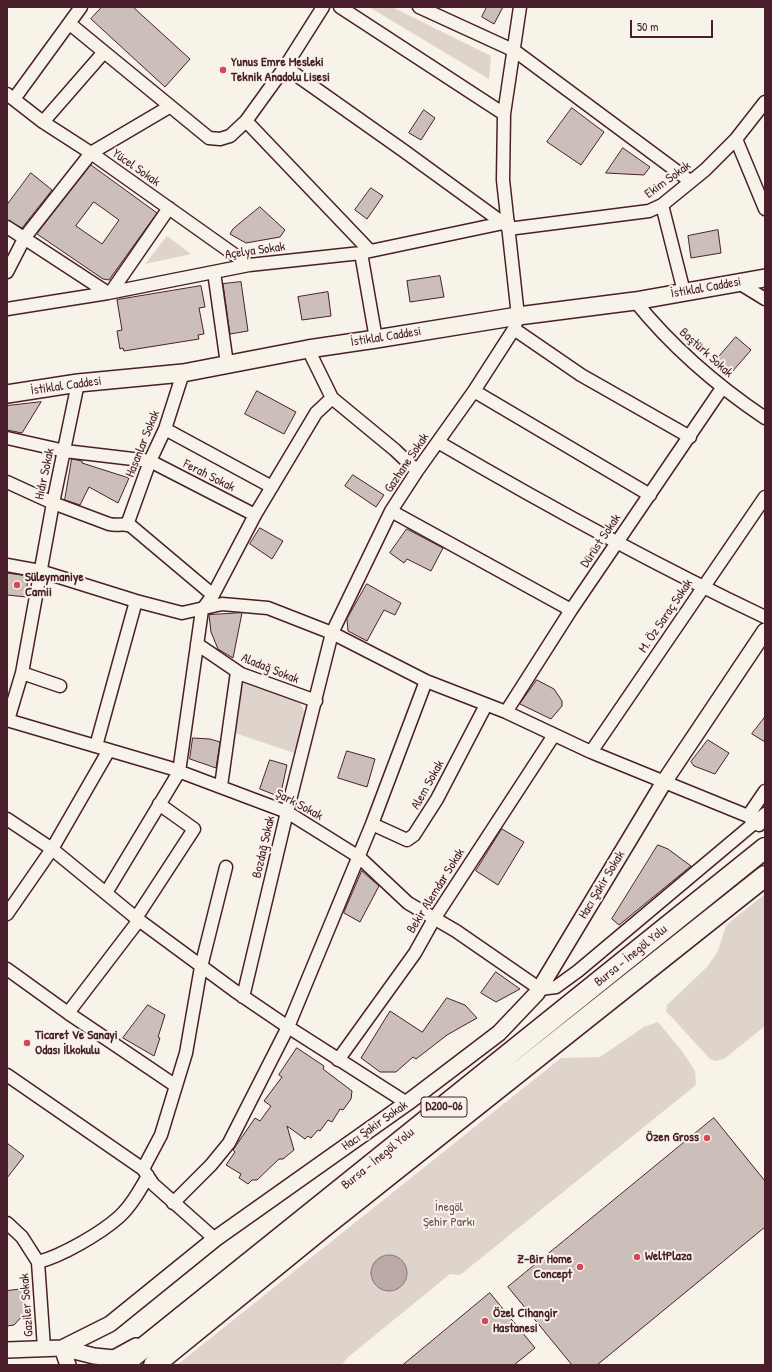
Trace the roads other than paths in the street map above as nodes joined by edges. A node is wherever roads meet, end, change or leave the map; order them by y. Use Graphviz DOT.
graph roads {
  1 [pos="81,7"];
  2 [pos="323,7"];
  3 [pos="340,7"];
  4 [pos="419,7"];
  5 [pos="520,7"];
  6 [pos="70,24"];
  7 [pos="515,51"];
  8 [pos="104,52"];
  9 [pos="285,66"];
  10 [pos="10,96"];
  11 [pos="765,102"];
  12 [pos="169,107"];
  13 [pos="504,114"];
  14 [pos="246,121"];
  15 [pos="43,122"];
  16 [pos="736,139"];
  17 [pos="91,152"];
  18 [pos="690,182"];
  19 [pos="662,205"];
  20 [pos="169,208"];
  21 [pos="765,209"];
  22 [pos="506,225"];
  23 [pos="7,226"];
  24 [pos="25,238"];
  25 [pos="366,252"];
  26 [pos="249,265"];
  27 [pos="7,272"];
  28 [pos="214,272"];
  29 [pos="765,278"];
  30 [pos="739,283"];
  31 [pos="109,292"];
  32 [pos="684,292"];
  33 [pos="765,299"];
  34 [pos="635,301"];
  35 [pos="7,309"];
  36 [pos="516,323"];
  37 [pos="376,339"];
  38 [pos="308,349"];
  39 [pos="227,364"];
  40 [pos="183,373"];
  41 [pos="78,383"];
  42 [pos="722,388"];
  43 [pos="474,391"];
  44 [pos="7,394"];
  45 [pos="332,398"];
  46 [pos="765,418"];
  47 [pos="165,429"];
  48 [pos="690,437"];
  49 [pos="7,438"];
  50 [pos="438,442"];
  51 [pos="65,451"];
  52 [pos="150,461"];
  53 [pos="417,471"];
  54 [pos="7,482"];
  55 [pos="272,487"];
  56 [pos="650,494"];
  57 [pos="765,497"];
  58 [pos="53,503"];
  59 [pos="391,511"];
  60 [pos="255,515"];
  61 [pos="126,524"];
  62 [pos="616,541"];
  63 [pos="7,565"];
  64 [pos="40,571"];
  65 [pos="703,587"];
  66 [pos="213,595"];
  67 [pos="136,601"];
  68 [pos="202,610"];
  69 [pos="570,610"];
  70 [pos="765,617"];
  71 [pos="765,631"];
  72 [pos="332,634"];
  73 [pos="197,644"];
  74 [pos="237,672"];
  75 [pos="22,673"];
  76 [pos="426,681"];
  77 [pos="60,686"];
  78 [pos="316,701"];
  79 [pos="486,705"];
  80 [pos="506,712"];
  81 [pos="7,720"];
  82 [pos="554,735"];
  83 [pos="96,746"];
  84 [pos="109,750"];
  85 [pos="591,752"];
  86 [pos="179,772"];
  87 [pos="664,782"];
  88 [pos="221,786"];
  89 [pos="765,791"];
  90 [pos="160,804"];
  91 [pos="287,812"];
  92 [pos="765,814"];
  93 [pos="7,819"];
  94 [pos="754,821"];
  95 [pos="372,824"];
  96 [pos="765,848"];
  97 [pos="52,849"];
  98 [pos="359,857"];
  99 [pos="226,867"];
  100 [pos="765,876"];
  101 [pos="106,893"];
  102 [pos="7,914"];
  103 [pos="138,919"];
  104 [pos="434,919"];
  105 [pos="201,967"];
  106 [pos="7,969"];
  107 [pos="540,989"];
  108 [pos="243,997"];
  109 [pos="68,1013"];
  110 [pos="288,1027"];
  111 [pos="338,1060"];
  112 [pos="7,1075"];
  113 [pos="176,1086"];
  114 [pos="407,1103"];
  115 [pos="146,1173"];
  116 [pos="174,1203"];
  117 [pos="7,1223"];
  118 [pos="215,1239"];
  119 [pos="38,1262"];
  120 [pos="165,1331"];
  121 [pos="44,1348"];
  122 [pos="62,1348"];
  123 [pos="7,1350"];
  124 [pos="68,1365"];
  125 [pos="122,1365"];
  126 [pos="154,1365"];
  1 -- 6 [label="street"];
  2 -- 9 [label="street"];
  3 -- 13 [label="street"];
  4 -- 7 [label="street"];
  5 -- 7 [label="street"];
  6 -- 8 [label="street"];
  6 -- 10 [label="street"];
  7 -- 13 [label="street"];
  7 -- 18 [label="street"];
  8 -- 12 [label="street"];
  8 -- 15 [label="street"];
  9 -- 14 [label="street"];
  9 -- 22 [label="street"];
  10 -- 15 [label="street, Yücel Sokak"];
  11 -- 16 [label="street, Ekim Sokak"];
  12 -- 14 [label="street"];
  12 -- 17 [label="street"];
  13 -- 22 [label="street"];
  14 -- 25 [label="street"];
  15 -- 17 [label="street, Yücel Sokak"];
  16 -- 18 [label="street, Ekim Sokak"];
  16 -- 21 [label="street"];
  17 -- 20 [label="street, Yücel Sokak"];
  17 -- 24 [label="street"];
  18 -- 19 [label="street, Ekim Sokak"];
  19 -- 22 [label="street, Ekim Sokak"];
  19 -- 32 [label="street"];
  20 -- 26 [label="street, Yücel Sokak"];
  20 -- 31 [label="street"];
  22 -- 25 [label="street, Açelya Sokak"];
  22 -- 36 [label="street"];
  23 -- 24 [label="street"];
  24 -- 27 [label="street"];
  24 -- 31 [label="street"];
  25 -- 26 [label="street, Açelya Sokak"];
  25 -- 37 [label="street"];
  26 -- 28 [label="street, Açelya Sokak"];
  28 -- 31 [label="street, Açelya Sokak"];
  28 -- 39 [label="street"];
  29 -- 30 [label="main road, İstiklal Caddesi"];
  30 -- 32 [label="main road, İstiklal Caddesi"];
  30 -- 33 [label="street"];
  31 -- 35 [label="street, Açelya Sokak"];
  32 -- 34 [label="main road, İstiklal Caddesi"];
  34 -- 36 [label="main road, İstiklal Caddesi"];
  34 -- 42 [label="street, Baştürk Sokak"];
  36 -- 37 [label="main road, İstiklal Caddesi"];
  36 -- 43 [label="street, Gazhane Sokak"];
  36 -- 48 [label="street"];
  37 -- 38 [label="main road, İstiklal Caddesi"];
  38 -- 39 [label="main road, İstiklal Caddesi"];
  38 -- 45 [label="street"];
  39 -- 40 [label="main road, İstiklal Caddesi"];
  40 -- 41 [label="main road, İstiklal Caddesi"];
  40 -- 47 [label="street, Hasanlar Sokak"];
  41 -- 44 [label="main road, İstiklal Caddesi"];
  41 -- 51 [label="street, Hıdır Sokak"];
  42 -- 46 [label="street, Baştürk Sokak"];
  42 -- 48 [label="street, Dürüst Sokak"];
  43 -- 50 [label="street, Gazhane Sokak"];
  43 -- 56 [label="street"];
  45 -- 53 [label="street"];
  45 -- 55 [label="street"];
  47 -- 52 [label="street, Hasanlar Sokak"];
  47 -- 55 [label="street"];
  48 -- 56 [label="street, Dürüst Sokak"];
  49 -- 51 [label="street"];
  50 -- 53 [label="street, Gazhane Sokak"];
  50 -- 62 [label="street"];
  51 -- 52 [label="street"];
  51 -- 58 [label="street, Hıdır Sokak"];
  52 -- 60 [label="street, Ferah Sokak"];
  52 -- 61 [label="street, Hasanlar Sokak"];
  53 -- 59 [label="street, Gazhane Sokak"];
  54 -- 58 [label="street"];
  55 -- 60 [label="street"];
  56 -- 62 [label="street, Dürüst Sokak"];
  57 -- 65 [label="street, M. Öz Saraç Sokak"];
  58 -- 61 [label="street"];
  58 -- 64 [label="street, Hıdır Sokak"];
  59 -- 69 [label="street"];
  59 -- 72 [label="street, Gazhane Sokak"];
  60 -- 66 [label="street"];
  61 -- 66 [label="street"];
  62 -- 65 [label="street"];
  62 -- 69 [label="street, Dürüst Sokak"];
  63 -- 64 [label="street"];
  64 -- 67 [label="street"];
  64 -- 75 [label="street, Hıdır Sokak"];
  65 -- 70 [label="street"];
  65 -- 85 [label="street, M. Öz Saraç Sokak"];
  66 -- 68 [label="street"];
  67 -- 68 [label="street"];
  67 -- 83 [label="street"];
  68 -- 72 [label="street"];
  68 -- 73 [label="street"];
  69 -- 80 [label="street, Dürüst Sokak"];
  71 -- 87 [label="street, Hacı Şakir Sokak"];
  72 -- 76 [label="street"];
  72 -- 78 [label="street, Bozdağ Sokak"];
  73 -- 74 [label="street, Aladağ Sokak"];
  73 -- 86 [label="street"];
  74 -- 78 [label="street, Aladağ Sokak"];
  74 -- 88 [label="street"];
  75 -- 77 [label="street"];
  75 -- 81 [label="street, Hıdır Sokak"];
  76 -- 79 [label="street"];
  76 -- 95 [label="street"];
  78 -- 91 [label="street, Bozdağ Sokak"];
  79 -- 80 [label="street"];
  79 -- 95 [label="street, Alem Sokak"];
  80 -- 82 [label="street"];
  81 -- 83 [label="street, Şark Sokak"];
  82 -- 85 [label="street"];
  82 -- 104 [label="street, Bekir Alemdar Sokak"];
  83 -- 84 [label="street, Şark Sokak"];
  84 -- 86 [label="street, Şark Sokak"];
  84 -- 97 [label="street"];
  85 -- 87 [label="street"];
  86 -- 88 [label="street, Şark Sokak"];
  86 -- 90 [label="street"];
  87 -- 94 [label="street"];
  87 -- 107 [label="street, Hacı Şakir Sokak"];
  88 -- 91 [label="street, Şark Sokak"];
  89 -- 94 [label="street"];
  90 -- 101 [label="street"];
  90 -- 103 [label="street"];
  91 -- 98 [label="street, Şark Sokak"];
  91 -- 108 [label="street, Bozdağ Sokak"];
  92 -- 94 [label="street"];
  93 -- 97 [label="street"];
  94 -- 107 [label="street"];
  95 -- 98 [label="street"];
  96 -- 120 [label="highway, Bursa - İnegöl Yolu / D200-06"];
  97 -- 101 [label="street"];
  97 -- 102 [label="street"];
  98 -- 104 [label="street, Şark Sokak"];
  98 -- 110 [label="street"];
  99 -- 105 [label="street"];
  100 -- 126 [label="highway, Bursa - İnegöl Yolu / D200-06"];
  101 -- 103 [label="street"];
  103 -- 105 [label="street"];
  103 -- 109 [label="street"];
  104 -- 107 [label="street, Şark Sokak"];
  104 -- 111 [label="street, Bekir Alemdar Sokak"];
  105 -- 108 [label="street"];
  105 -- 113 [label="street"];
  106 -- 109 [label="street"];
  107 -- 114 [label="street, Hacı Şakir Sokak"];
  108 -- 110 [label="street"];
  109 -- 113 [label="street"];
  110 -- 111 [label="street"];
  110 -- 116 [label="street"];
  111 -- 114 [label="street"];
  112 -- 115 [label="street"];
  113 -- 115 [label="street"];
  114 -- 118 [label="street, Hacı Şakir Sokak"];
  115 -- 116 [label="street"];
  115 -- 119 [label="street"];
  116 -- 118 [label="street"];
  117 -- 119 [label="street, Gaziler Sokak"];
  118 -- 122 [label="street, Hacı Şakir Sokak"];
  119 -- 121 [label="street, Gaziler Sokak"];
  120 -- 122 [label="street"];
  120 -- 125 [label="highway, Bursa - İnegöl Yolu / D200-06"];
  121 -- 122 [label="street"];
  121 -- 123 [label="street"];
  122 -- 124 [label="street"];
}
